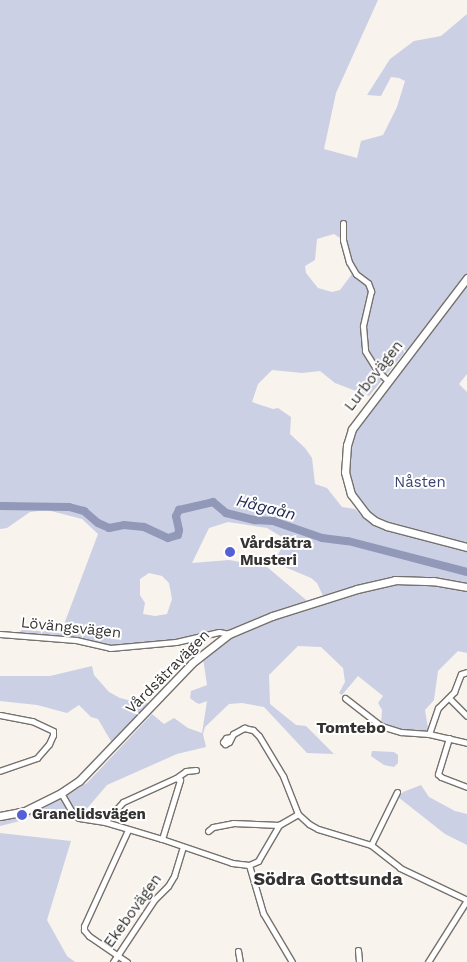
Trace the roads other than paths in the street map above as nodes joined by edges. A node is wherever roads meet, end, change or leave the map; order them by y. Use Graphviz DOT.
graph roads {
  1 [pos="343,223"];
  2 [pos="467,278"];
  3 [pos="387,380"];
  4 [pos="467,547"];
  5 [pos="467,587"];
  6 [pos="0,634"];
  7 [pos="229,634"];
  8 [pos="467,672"];
  9 [pos="346,698"];
  10 [pos="449,698"];
  11 [pos="0,715"];
  12 [pos="467,716"];
  13 [pos="429,734"];
  14 [pos="230,737"];
  15 [pos="449,738"];
  16 [pos="467,743"];
  17 [pos="196,770"];
  18 [pos="0,771"];
  19 [pos="176,778"];
  20 [pos="467,787"];
  21 [pos="397,792"];
  22 [pos="60,793"];
  23 [pos="298,814"];
  24 [pos="0,816"];
  25 [pos="105,822"];
  26 [pos="279,825"];
  27 [pos="128,830"];
  28 [pos="208,831"];
  29 [pos="162,839"];
  30 [pos="371,845"];
  31 [pos="183,847"];
  32 [pos="249,865"];
  33 [pos="467,900"];
  34 [pos="358,950"];
  35 [pos="238,951"];
  36 [pos="117,955"];
  37 [pos="112,962"];
  38 [pos="127,962"];
  39 [pos="240,962"];
  40 [pos="292,962"];
  41 [pos="359,962"];
  42 [pos="428,962"];
  1 -- 3 [label="street"];
  2 -- 3 [label="street, Lurbovägen"];
  3 -- 4 [label="street, Lurbovägen"];
  5 -- 7 [label="street, Vårdsätravägen"];
  6 -- 7 [label="street, Lövängsvägen"];
  7 -- 22 [label="street, Vårdsätravägen"];
  8 -- 10 [label="street"];
  9 -- 13 [label="street"];
  10 -- 12 [label="street"];
  10 -- 13 [label="street"];
  11 -- 18 [label="street"];
  13 -- 15 [label="street"];
  14 -- 23 [label="street"];
  15 -- 16 [label="street"];
  15 -- 20 [label="street"];
  17 -- 19 [label="street"];
  19 -- 25 [label="street"];
  19 -- 29 [label="street"];
  21 -- 30 [label="street"];
  22 -- 24 [label="street, Vårdsätravägen"];
  22 -- 25 [label="street"];
  23 -- 26 [label="street"];
  23 -- 30 [label="street"];
  25 -- 27 [label="street"];
  26 -- 28 [label="street"];
  26 -- 32 [label="street"];
  27 -- 29 [label="street"];
  27 -- 36 [label="street"];
  29 -- 31 [label="street"];
  30 -- 33 [label="street"];
  31 -- 32 [label="street"];
  31 -- 36 [label="street, Ekebovägen"];
  32 -- 40 [label="street"];
  33 -- 42 [label="street"];
  34 -- 41 [label="street"];
  35 -- 39 [label="street"];
  36 -- 37 [label="street, Ekebovägen"];
  36 -- 38 [label="street"];
}
